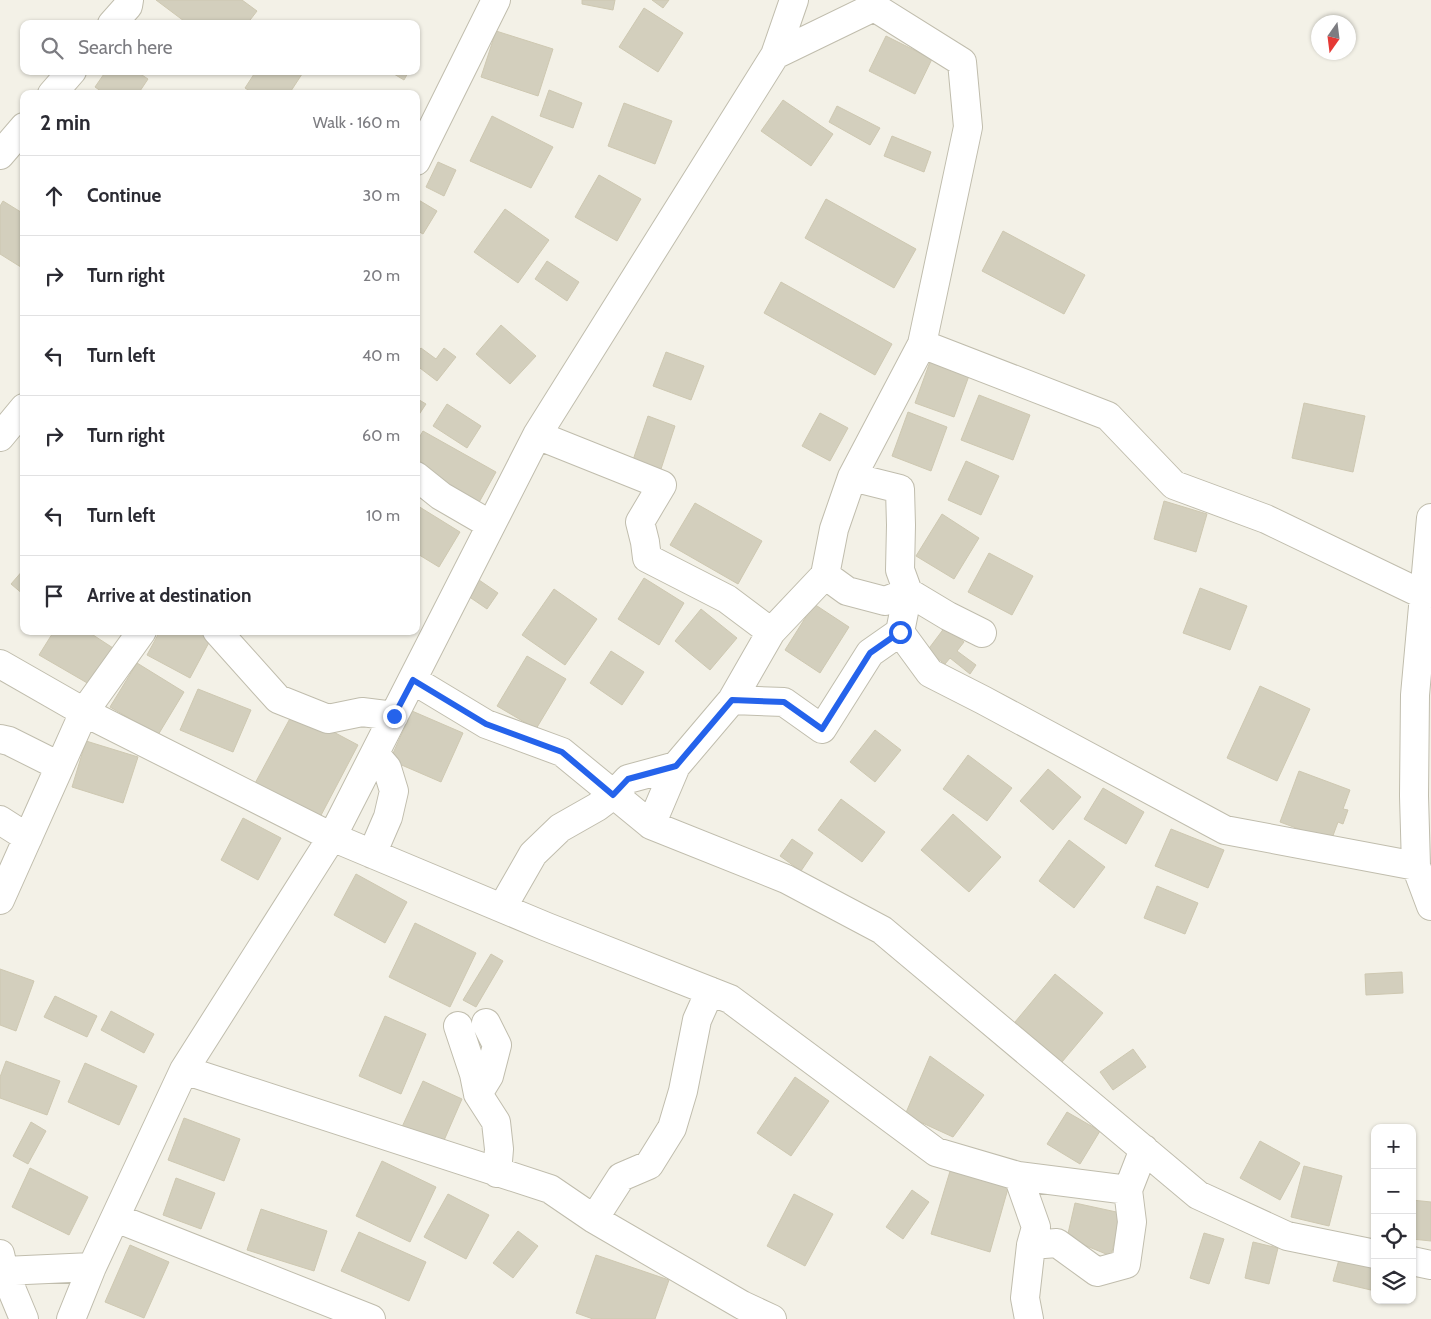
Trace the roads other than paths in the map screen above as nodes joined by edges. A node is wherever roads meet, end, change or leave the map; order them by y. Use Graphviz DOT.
graph roads {
  1 [pos="496,0"];
  2 [pos="794,0"];
  3 [pos="775,55"];
  4 [pos="69,75"];
  5 [pos="55,90"];
  6 [pos="20,132"];
  7 [pos="420,153"];
  8 [pos="0,155"];
  9 [pos="922,344"];
  10 [pos="20,413"];
  11 [pos="537,435"];
  12 [pos="0,437"];
  13 [pos="852,477"];
  14 [pos="420,479"];
  15 [pos="1431,518"];
  16 [pos="491,525"];
  17 [pos="826,575"];
  18 [pos="908,592"];
  19 [pos="1424,595"];
  20 [pos="771,632"];
  21 [pos="900,632"];
  22 [pos="982,633"];
  23 [pos="139,635"];
  24 [pos="221,635"];
  25 [pos="0,664"];
  26 [pos="413,680"];
  27 [pos="732,700"];
  28 [pos="84,712"];
  29 [pos="394,716"];
  30 [pos="0,739"];
  31 [pos="374,754"];
  32 [pos="59,766"];
  33 [pos="676,766"];
  34 [pos="613,795"];
  35 [pos="0,820"];
  36 [pos="651,824"];
  37 [pos="332,837"];
  38 [pos="28,838"];
  39 [pos="372,854"];
  40 [pos="1416,866"];
  41 [pos="0,900"];
  42 [pos="1431,906"];
  43 [pos="502,908"];
  44 [pos="710,991"];
  45 [pos="486,1023"];
  46 [pos="458,1026"];
  47 [pos="184,1070"];
  48 [pos="478,1094"];
  49 [pos="1144,1149"];
  50 [pos="498,1173"];
  51 [pos="1018,1176"];
  52 [pos="1128,1190"];
  53 [pos="116,1218"];
  54 [pos="594,1220"];
  55 [pos="1030,1245"];
  56 [pos="1371,1253"];
  57 [pos="2,1262"];
  58 [pos="1416,1262"];
  59 [pos="1431,1265"];
  60 [pos="92,1267"];
  61 [pos="24,1319"];
  62 [pos="71,1319"];
  63 [pos="370,1319"];
  64 [pos="772,1319"];
  65 [pos="1029,1319"];
  1 -- 7 [label="street"];
  2 -- 3 [label="street"];
  3 -- 9 [label="street"];
  3 -- 11 [label="street"];
  4 -- 5 [label="street"];
  6 -- 8 [label="street"];
  9 -- 13 [label="street"];
  9 -- 19 [label="street"];
  10 -- 12 [label="street"];
  11 -- 16 [label="street"];
  11 -- 20 [label="street"];
  13 -- 17 [label="street"];
  13 -- 18 [label="street"];
  14 -- 16 [label="street"];
  15 -- 19 [label="street"];
  16 -- 26 [label="street"];
  17 -- 18 [label="street"];
  17 -- 20 [label="street"];
  18 -- 21 [label="street"];
  18 -- 22 [label="street"];
  19 -- 40 [label="street"];
  20 -- 27 [label="street"];
  21 -- 27 [label="street"];
  21 -- 40 [label="street"];
  23 -- 28 [label="street"];
  24 -- 29 [label="street"];
  25 -- 28 [label="street"];
  26 -- 29 [label="street"];
  26 -- 34 [label="street"];
  27 -- 33 [label="street"];
  28 -- 32 [label="street"];
  28 -- 37 [label="street"];
  29 -- 31 [label="street"];
  30 -- 32 [label="street"];
  31 -- 37 [label="street"];
  31 -- 39 [label="street"];
  32 -- 38 [label="street"];
  33 -- 34 [label="street"];
  33 -- 36 [label="street"];
  34 -- 36 [label="street"];
  34 -- 43 [label="street"];
  35 -- 38 [label="street"];
  36 -- 49 [label="street"];
  37 -- 39 [label="street"];
  37 -- 47 [label="street"];
  38 -- 41 [label="street"];
  39 -- 43 [label="street"];
  40 -- 42 [label="street"];
  43 -- 44 [label="street"];
  44 -- 51 [label="street"];
  44 -- 54 [label="street"];
  45 -- 48 [label="street"];
  46 -- 48 [label="street"];
  47 -- 50 [label="street"];
  47 -- 53 [label="street"];
  48 -- 50 [label="street"];
  49 -- 52 [label="street"];
  49 -- 56 [label="street"];
  50 -- 54 [label="street"];
  51 -- 52 [label="street"];
  51 -- 55 [label="street"];
  52 -- 55 [label="street"];
  53 -- 60 [label="street"];
  53 -- 63 [label="street"];
  54 -- 64 [label="street"];
  55 -- 65 [label="street"];
  57 -- 60 [label="street"];
  57 -- 61 [label="street"];
  58 -- 59 [label="street"];
  60 -- 62 [label="street"];
}
